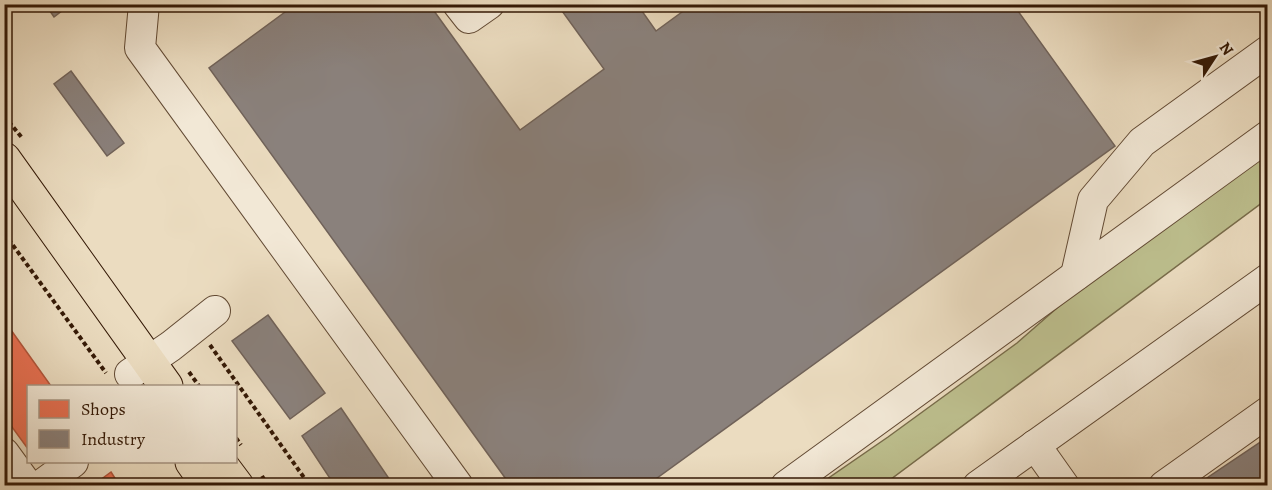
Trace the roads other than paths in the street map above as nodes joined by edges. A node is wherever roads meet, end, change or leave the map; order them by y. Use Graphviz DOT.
graph roads {
  1 [pos="144,4"];
  2 [pos="458,4"];
  3 [pos="489,4"];
  4 [pos="1268,51"];
  5 [pos="1268,136"];
  6 [pos="4,159"];
  7 [pos="4,198"];
  8 [pos="1076,275"];
  9 [pos="1268,279"];
  10 [pos="215,311"];
  11 [pos="138,377"];
  12 [pos="1268,412"];
  13 [pos="1035,445"];
  14 [pos="4,453"];
  15 [pos="73,463"];
  16 [pos="193,463"];
  17 [pos="220,463"];
  18 [pos="28,486"];
  19 [pos="40,486"];
  20 [pos="209,486"];
  21 [pos="237,486"];
  22 [pos="458,486"];
  23 [pos="786,486"];
  24 [pos="978,486"];
  25 [pos="1064,486"];
  26 [pos="1164,486"];
  1 -- 22 [label="lane"];
  2 -- 3 [label="lane"];
  4 -- 8 [label="lane"];
  5 -- 8 [label="lane"];
  6 -- 11 [label="main road"];
  7 -- 11 [label="main road"];
  8 -- 23 [label="lane"];
  9 -- 13 [label="lane"];
  10 -- 11 [label="lane"];
  12 -- 26 [label="lane"];
  13 -- 24 [label="lane"];
  13 -- 25 [label="lane"];
  14 -- 18 [label="lane"];
  15 -- 19 [label="lane"];
  16 -- 20 [label="main road"];
  17 -- 21 [label="main road"];
}
